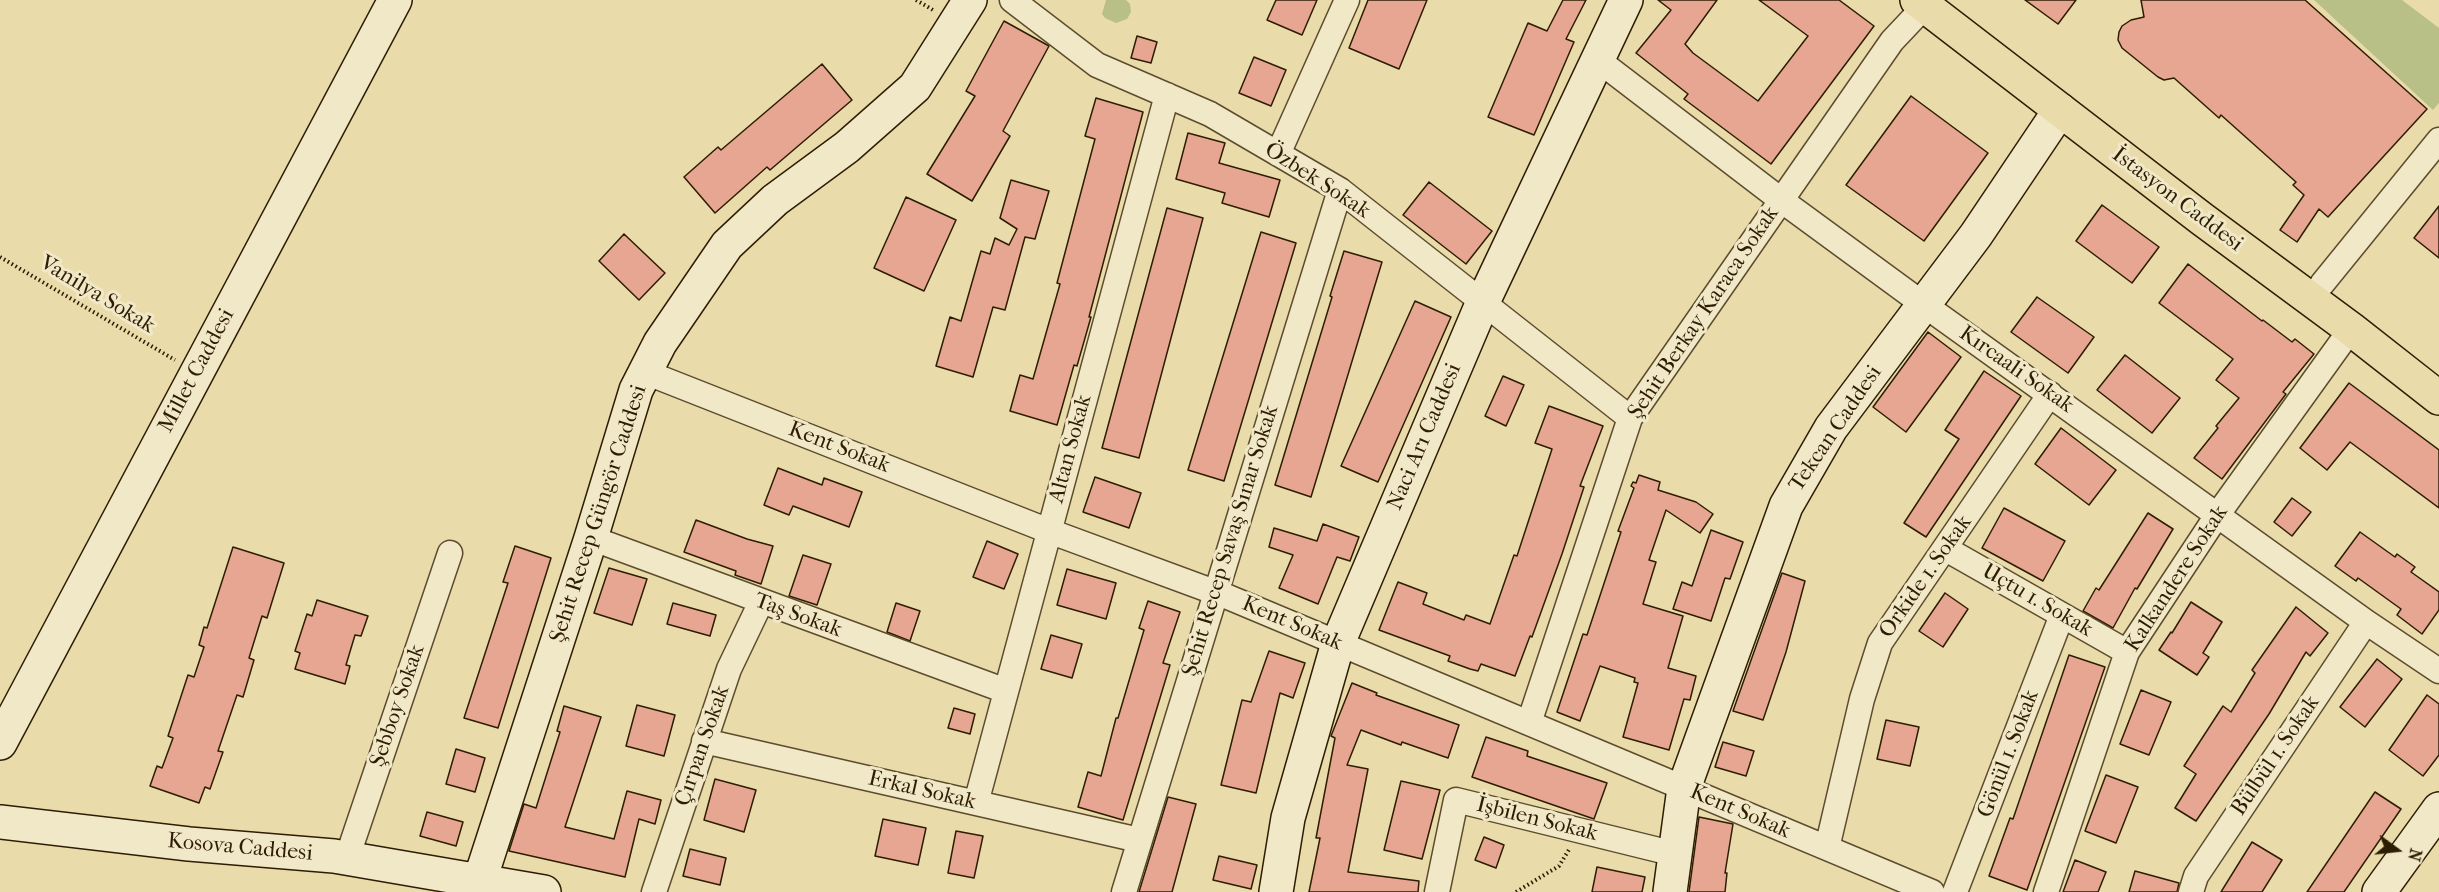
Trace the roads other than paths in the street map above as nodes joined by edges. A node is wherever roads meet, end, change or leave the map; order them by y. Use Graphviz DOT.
graph roads {
  1 [pos="369,0"];
  2 [pos="395,0"];
  3 [pos="970,0"];
  4 [pos="1012,0"];
  5 [pos="1347,0"];
  6 [pos="1626,0"];
  7 [pos="1931,2"];
  8 [pos="1598,60"];
  9 [pos="1167,95"];
  10 [pos="2060,111"];
  11 [pos="2439,140"];
  12 [pos="1278,154"];
  13 [pos="290,173"];
  14 [pos="1340,190"];
  15 [pos="1781,200"];
  16 [pos="2316,291"];
  17 [pos="1482,304"];
  18 [pos="1923,304"];
  19 [pos="2350,329"];
  20 [pos="645,372"];
  21 [pos="2439,373"];
  22 [pos="2050,394"];
  23 [pos="2439,398"];
  24 [pos="1630,418"];
  25 [pos="2218,514"];
  26 [pos="1049,531"];
  27 [pos="591,538"];
  28 [pos="1946,549"];
  29 [pos="450,553"];
  30 [pos="1216,593"];
  31 [pos="761,602"];
  32 [pos="2062,615"];
  33 [pos="2366,622"];
  34 [pos="1338,643"];
  35 [pos="2127,652"];
  36 [pos="2439,671"];
  37 [pos="1006,691"];
  38 [pos="0,698"];
  39 [pos="1529,723"];
  40 [pos="705,741"];
  41 [pos="0,743"];
  42 [pos="1684,788"];
  43 [pos="976,803"];
  44 [pos="2439,809"];
  45 [pos="0,822"];
  46 [pos="1138,840"];
  47 [pos="2439,846"];
  48 [pos="1827,848"];
  49 [pos="1674,854"];
  50 [pos="347,858"];
  51 [pos="478,886"];
  52 [pos="544,892"];
  53 [pos="654,892"];
  54 [pos="1124,892"];
  55 [pos="1276,892"];
  56 [pos="1437,892"];
  57 [pos="1670,892"];
  58 [pos="1932,892"];
  59 [pos="1955,892"];
  60 [pos="2046,892"];
  61 [pos="2191,892"];
  62 [pos="2379,892"];
  63 [pos="2405,892"];
  1 -- 13 [label="street, Millet Caddesi"];
  2 -- 13 [label="street, Millet Caddesi"];
  3 -- 20 [label="street, Şehit Recep Güngör Caddesi"];
  4 -- 9 [label="street, Özbek Sokak"];
  5 -- 12 [label="street"];
  6 -- 8 [label="street, Naci Arı Caddesi"];
  7 -- 10 [label="main road, İstasyon Caddesi"];
  7 -- 15 [label="street, Şehit Berkay Karaca Sokak"];
  7 -- 16 [label="main road, İstasyon Caddesi"];
  8 -- 15 [label="street, Kırcaali Sokak"];
  8 -- 17 [label="street, Naci Arı Caddesi"];
  9 -- 12 [label="street, Özbek Sokak"];
  9 -- 26 [label="street, Altan Sokak"];
  10 -- 16 [label="main road, İstasyon Caddesi"];
  10 -- 18 [label="street, Tekcan Caddesi"];
  11 -- 16 [label="street"];
  12 -- 14 [label="street, Özbek Sokak"];
  13 -- 38 [label="street, Millet Caddesi"];
  13 -- 41 [label="street, Millet Caddesi"];
  14 -- 17 [label="street, Özbek Sokak"];
  14 -- 30 [label="street, Şehit Recep Savaş Sınar Sokak"];
  15 -- 18 [label="street, Kırcaali Sokak"];
  15 -- 24 [label="street, Şehit Berkay Karaca Sokak"];
  16 -- 19 [label="main road, İstasyon Caddesi"];
  16 -- 21 [label="main road, İstasyon Caddesi"];
  17 -- 24 [label="street, Özbek Sokak"];
  17 -- 34 [label="street, Naci Arı Caddesi"];
  18 -- 22 [label="street, Kırcaali Sokak"];
  18 -- 42 [label="street, Tekcan Caddesi"];
  19 -- 23 [label="main road, İstasyon Caddesi"];
  19 -- 25 [label="street, Kalkandere Sokak"];
  20 -- 26 [label="street, Kent Sokak"];
  20 -- 27 [label="street, Şehit Recep Güngör Caddesi"];
  22 -- 25 [label="street, Kırcaali Sokak"];
  22 -- 28 [label="street, Orkide 1. Sokak"];
  24 -- 39 [label="street, Şehit Berkay Karaca Sokak"];
  25 -- 33 [label="street, Kırcaali Sokak"];
  25 -- 35 [label="street, Kalkandere Sokak"];
  26 -- 30 [label="street, Kent Sokak"];
  26 -- 37 [label="street, Altan Sokak"];
  27 -- 31 [label="street, Taş Sokak"];
  27 -- 51 [label="street, Şehit Recep Güngör Caddesi"];
  28 -- 32 [label="street, Uçtu 1. Sokak"];
  28 -- 48 [label="street, Orkide 1. Sokak"];
  29 -- 50 [label="street, Şebboy Sokak"];
  30 -- 34 [label="street, Kent Sokak"];
  30 -- 46 [label="street, Şehit Recep Savaş Sınar Sokak"];
  31 -- 37 [label="street, Taş Sokak"];
  31 -- 40 [label="street, Çırpan Sokak"];
  32 -- 35 [label="street, Uçtu 1. Sokak"];
  32 -- 59 [label="street, Gönül 1. Sokak"];
  33 -- 36 [label="street, Kırcaali Sokak"];
  33 -- 61 [label="street, Bülbül 1. Sokak"];
  34 -- 39 [label="street, Kent Sokak"];
  34 -- 55 [label="street, Naci Arı Caddesi"];
  35 -- 60 [label="street, Kalkandere Sokak"];
  37 -- 43 [label="street, Altan Sokak"];
  39 -- 42 [label="street, Kent Sokak"];
  40 -- 43 [label="street, Erkal Sokak"];
  40 -- 53 [label="street, Çırpan Sokak"];
  42 -- 48 [label="street, Kent Sokak"];
  42 -- 49 [label="street, Tekcan Caddesi"];
  43 -- 46 [label="street, Erkal Sokak"];
  44 -- 62 [label="street"];
  45 -- 50 [label="street, Kosova Caddesi"];
  46 -- 54 [label="street, Şehit Recep Savaş Sınar Sokak"];
  47 -- 63 [label="street"];
  48 -- 58 [label="street, Kent Sokak"];
  49 -- 56 [label="street, İşbilen Sokak"];
  49 -- 57 [label="street, Tekcan Caddesi"];
  50 -- 51 [label="street, Kosova Caddesi"];
  51 -- 52 [label="street, Kosova Caddesi"];
}
